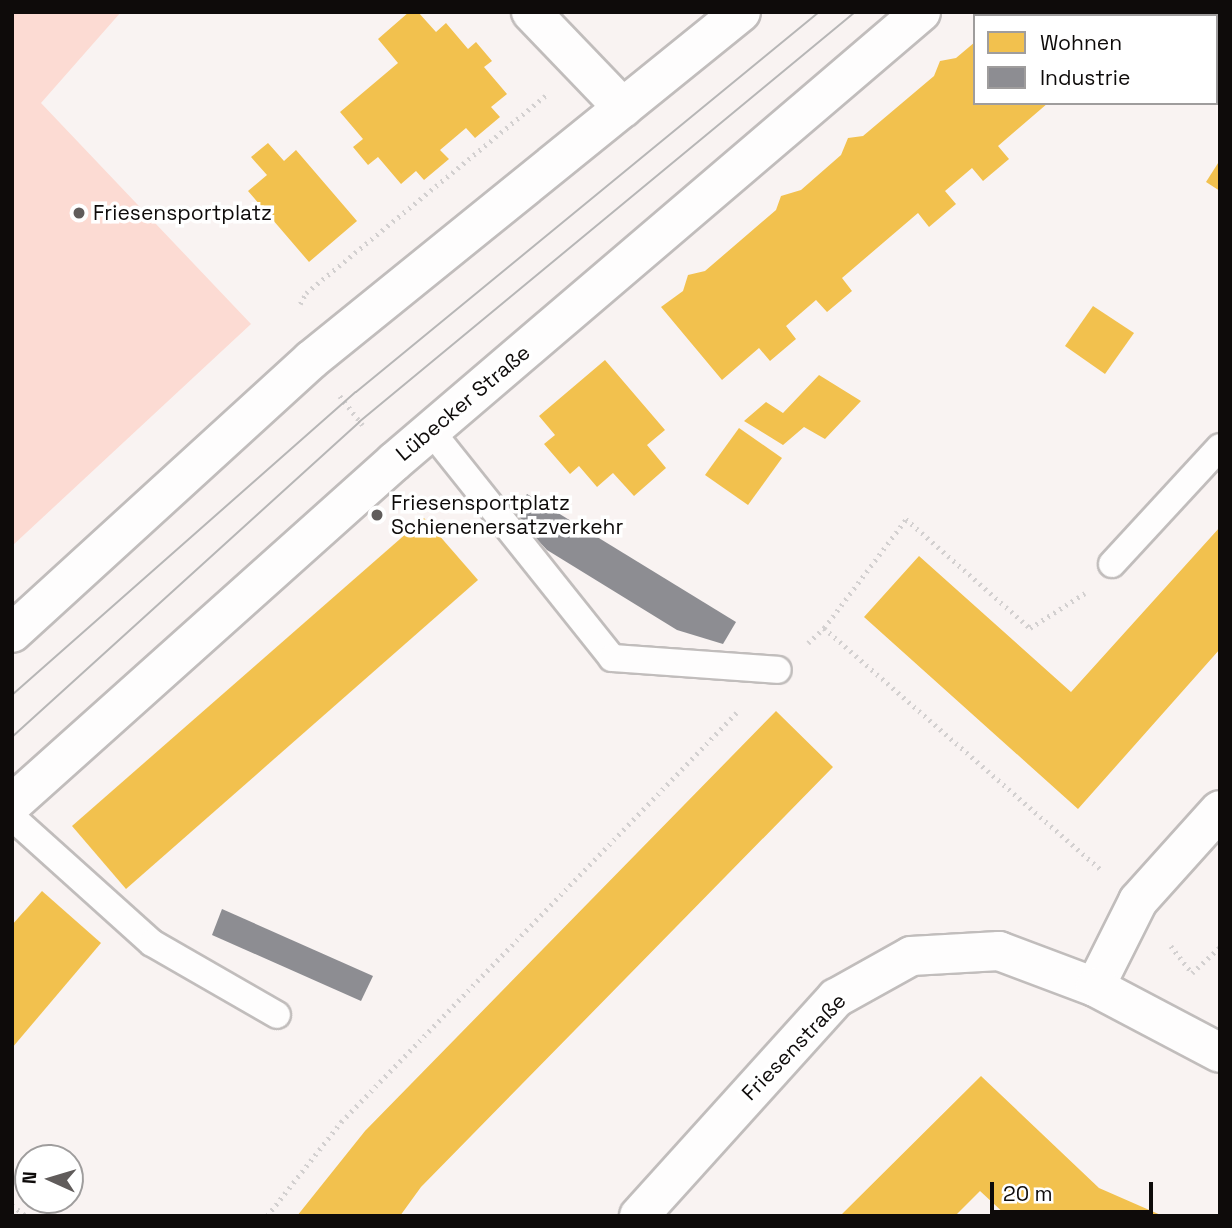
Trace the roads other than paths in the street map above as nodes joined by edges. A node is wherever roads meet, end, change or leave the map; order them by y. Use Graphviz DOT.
graph roads {
  1 [pos="531,12"];
  2 [pos="741,12"];
  3 [pos="921,12"];
  4 [pos="623,108"];
  5 [pos="431,431"];
  6 [pos="1220,447"];
  7 [pos="1112,564"];
  8 [pos="12,633"];
  9 [pos="778,670"];
  10 [pos="12,804"];
  11 [pos="1220,810"];
  12 [pos="12,817"];
  13 [pos="1095,987"];
  14 [pos="277,1015"];
  15 [pos="1220,1053"];
  16 [pos="639,1216"];
  1 -- 4 [label="street"];
  2 -- 4 [label="street"];
  3 -- 5 [label="street, Lübecker Straße"];
  4 -- 8 [label="street"];
  5 -- 9 [label="lane"];
  5 -- 10 [label="street, Lübecker Straße"];
  6 -- 7 [label="lane"];
  11 -- 13 [label="street"];
  12 -- 14 [label="lane"];
  13 -- 15 [label="street, Friesenstraße"];
  13 -- 16 [label="street, Friesenstraße"];
}
